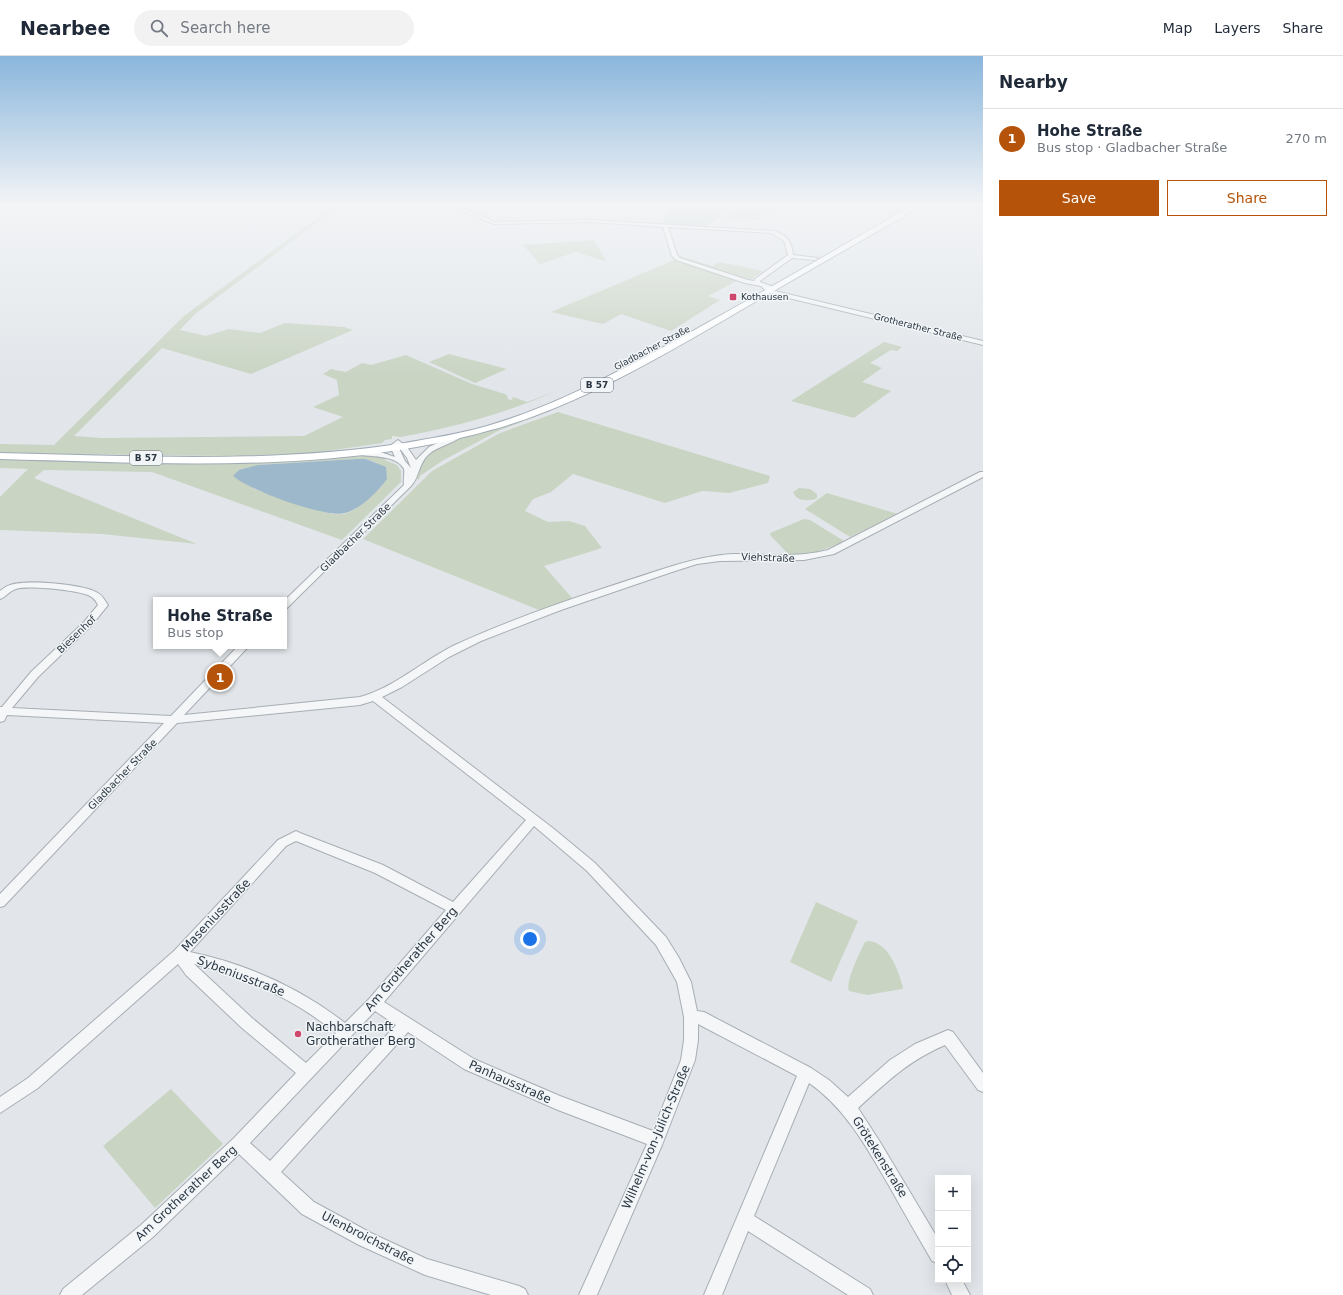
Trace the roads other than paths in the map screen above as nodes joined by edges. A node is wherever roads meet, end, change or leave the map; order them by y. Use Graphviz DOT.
graph roads {
  1 [pos="685,261"];
  2 [pos="784,261"];
  3 [pos="810,261"];
  4 [pos="814,261"];
  5 [pos="765,287"];
  6 [pos="983,343"];
  7 [pos="462,435"];
  8 [pos="398,445"];
  9 [pos="361,453"];
  10 [pos="0,456"];
  11 [pos="293,457"];
  12 [pos="401,461"];
  13 [pos="414,470"];
  14 [pos="983,474"];
  15 [pos="407,484"];
  16 [pos="0,596"];
  17 [pos="287,603"];
  18 [pos="241,649"];
  19 [pos="376,698"];
  20 [pos="2,713"];
  21 [pos="173,720"];
  22 [pos="533,819"];
  23 [pos="0,902"];
  24 [pos="455,909"];
  25 [pos="179,955"];
  26 [pos="374,1003"];
  27 [pos="691,1017"];
  28 [pos="406,1024"];
  29 [pos="346,1032"];
  30 [pos="307,1073"];
  31 [pos="806,1073"];
  32 [pos="983,1085"];
  33 [pos="0,1106"];
  34 [pos="848,1107"];
  35 [pos="657,1140"];
  36 [pos="239,1143"];
  37 [pos="270,1173"];
  38 [pos="745,1220"];
  39 [pos="935,1250"];
  40 [pos="955,1283"];
  41 [pos="69,1295"];
  42 [pos="519,1295"];
  43 [pos="588,1295"];
  44 [pos="713,1295"];
  45 [pos="864,1295"];
  46 [pos="962,1295"];
  1 -- 5 [label="street"];
  2 -- 5 [label="street"];
  3 -- 5 [label="main road, Gladbacher Straße / B 57"];
  4 -- 5 [label="main road, Gladbacher Straße / B 57"];
  5 -- 6 [label="street, Grotherather Straße"];
  5 -- 7 [label="main road, Gladbacher Straße / B 57"];
  5 -- 8 [label="main road, Gladbacher Straße / B 57"];
  7 -- 8 [label="main road, B 57"];
  7 -- 13 [label="street, Gladbacher Straße"];
  8 -- 9 [label="main road, B 57"];
  8 -- 11 [label="main road, B 57"];
  8 -- 12 [label="street"];
  8 -- 13 [label="street"];
  9 -- 11 [label="main road, B 57"];
  9 -- 12 [label="street"];
  10 -- 11 [label="main road, B 57"];
  12 -- 15 [label="street"];
  13 -- 15 [label="street, Gladbacher Straße"];
  14 -- 19 [label="street, Viehstraße"];
  15 -- 17 [label="street, Gladbacher Straße"];
  16 -- 20 [label="street, Biesenhof"];
  18 -- 21 [label="street, Gladbacher Straße"];
  19 -- 21 [label="street"];
  19 -- 22 [label="street"];
  20 -- 21 [label="street"];
  21 -- 23 [label="street, Gladbacher Straße"];
  22 -- 24 [label="street, Am Grotherather Berg"];
  22 -- 27 [label="street, Wilhelm-von-Jülich-Straße"];
  24 -- 25 [label="street, Maseniusstraße"];
  24 -- 26 [label="street, Am Grotherather Berg"];
  25 -- 29 [label="street, Sybeniusstraße"];
  25 -- 30 [label="street, Sybeniusstraße"];
  25 -- 33 [label="street, Maseniusstraße"];
  26 -- 28 [label="street, Panhausstraße"];
  26 -- 29 [label="street, Am Grotherather Berg"];
  27 -- 31 [label="street, Grötekenstraße"];
  27 -- 35 [label="street, Wilhelm-von-Jülich-Straße"];
  28 -- 35 [label="street, Panhausstraße"];
  28 -- 37 [label="street"];
  29 -- 30 [label="street, Am Grotherather Berg"];
  30 -- 36 [label="street, Am Grotherather Berg"];
  31 -- 34 [label="street, Grötekenstraße"];
  31 -- 38 [label="street"];
  32 -- 34 [label="street"];
  34 -- 39 [label="street, Grötekenstraße"];
  35 -- 43 [label="street, Wilhelm-von-Jülich-Straße"];
  36 -- 37 [label="street, Ulenbroichstraße"];
  36 -- 41 [label="street, Am Grotherather Berg"];
  37 -- 42 [label="street, Ulenbroichstraße"];
  38 -- 44 [label="street"];
  38 -- 45 [label="street"];
  40 -- 46 [label="street"];
}
